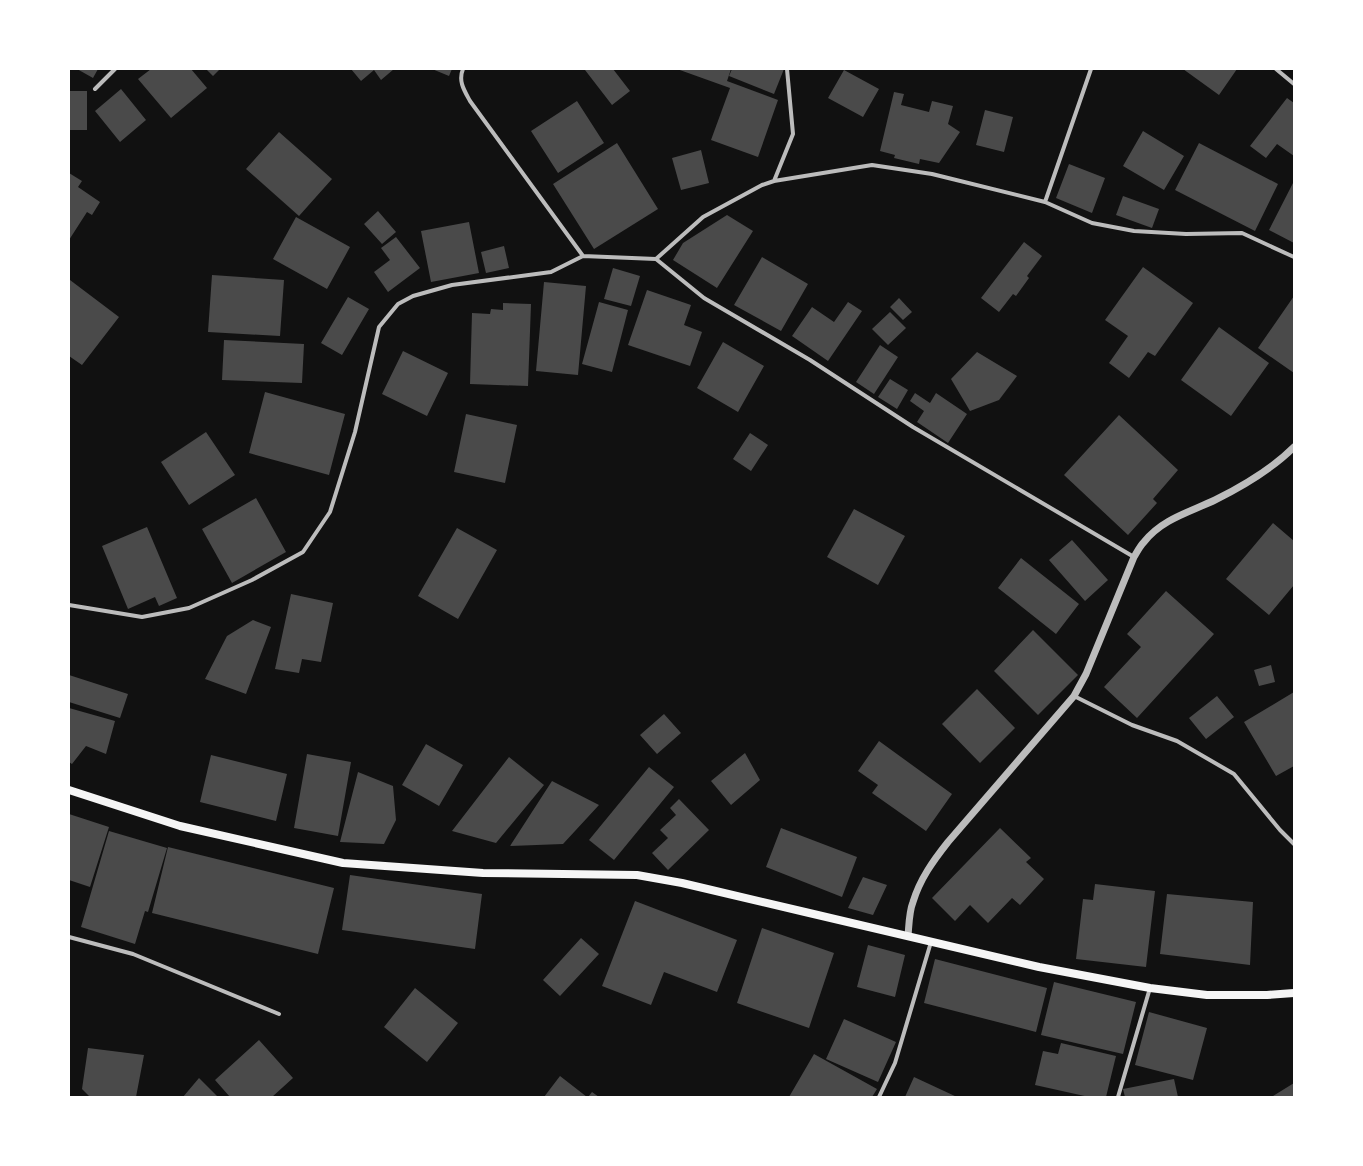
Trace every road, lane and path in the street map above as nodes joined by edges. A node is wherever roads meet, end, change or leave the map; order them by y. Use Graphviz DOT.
graph roads {
  1 [pos="115,69"];
  2 [pos="463,69"];
  3 [pos="787,69"];
  4 [pos="1091,69"];
  5 [pos="1276,69"];
  6 [pos="1294,84"];
  7 [pos="95,89"];
  8 [pos="774,181"];
  9 [pos="1045,202"];
  10 [pos="583,256"];
  11 [pos="1294,256"];
  12 [pos="656,259"];
  13 [pos="1294,447"];
  14 [pos="1134,557"];
  15 [pos="69,604"];
  16 [pos="1074,696"];
  17 [pos="69,790"];
  18 [pos="1294,844"];
  19 [pos="69,936"];
  20 [pos="908,936"];
  21 [pos="931,942"];
  22 [pos="1150,988"];
  23 [pos="1294,993"];
  24 [pos="279,1014"];
  25 [pos="879,1097"];
  26 [pos="1118,1097"];
  1 -- 7 [label="street"];
  2 -- 10 [label="street"];
  3 -- 8 [label="street"];
  4 -- 9 [label="street"];
  5 -- 6 [label="street"];
  8 -- 9 [label="street"];
  8 -- 12 [label="street"];
  9 -- 11 [label="street"];
  10 -- 12 [label="street"];
  10 -- 15 [label="street"];
  12 -- 14 [label="street"];
  13 -- 14 [label="street"];
  14 -- 16 [label="street"];
  16 -- 18 [label="street"];
  16 -- 20 [label="street"];
  17 -- 20 [label="main road"];
  19 -- 24 [label="street"];
  20 -- 21 [label="main road"];
  21 -- 22 [label="main road"];
  21 -- 25 [label="street"];
  22 -- 23 [label="main road"];
  22 -- 26 [label="street"];
}
